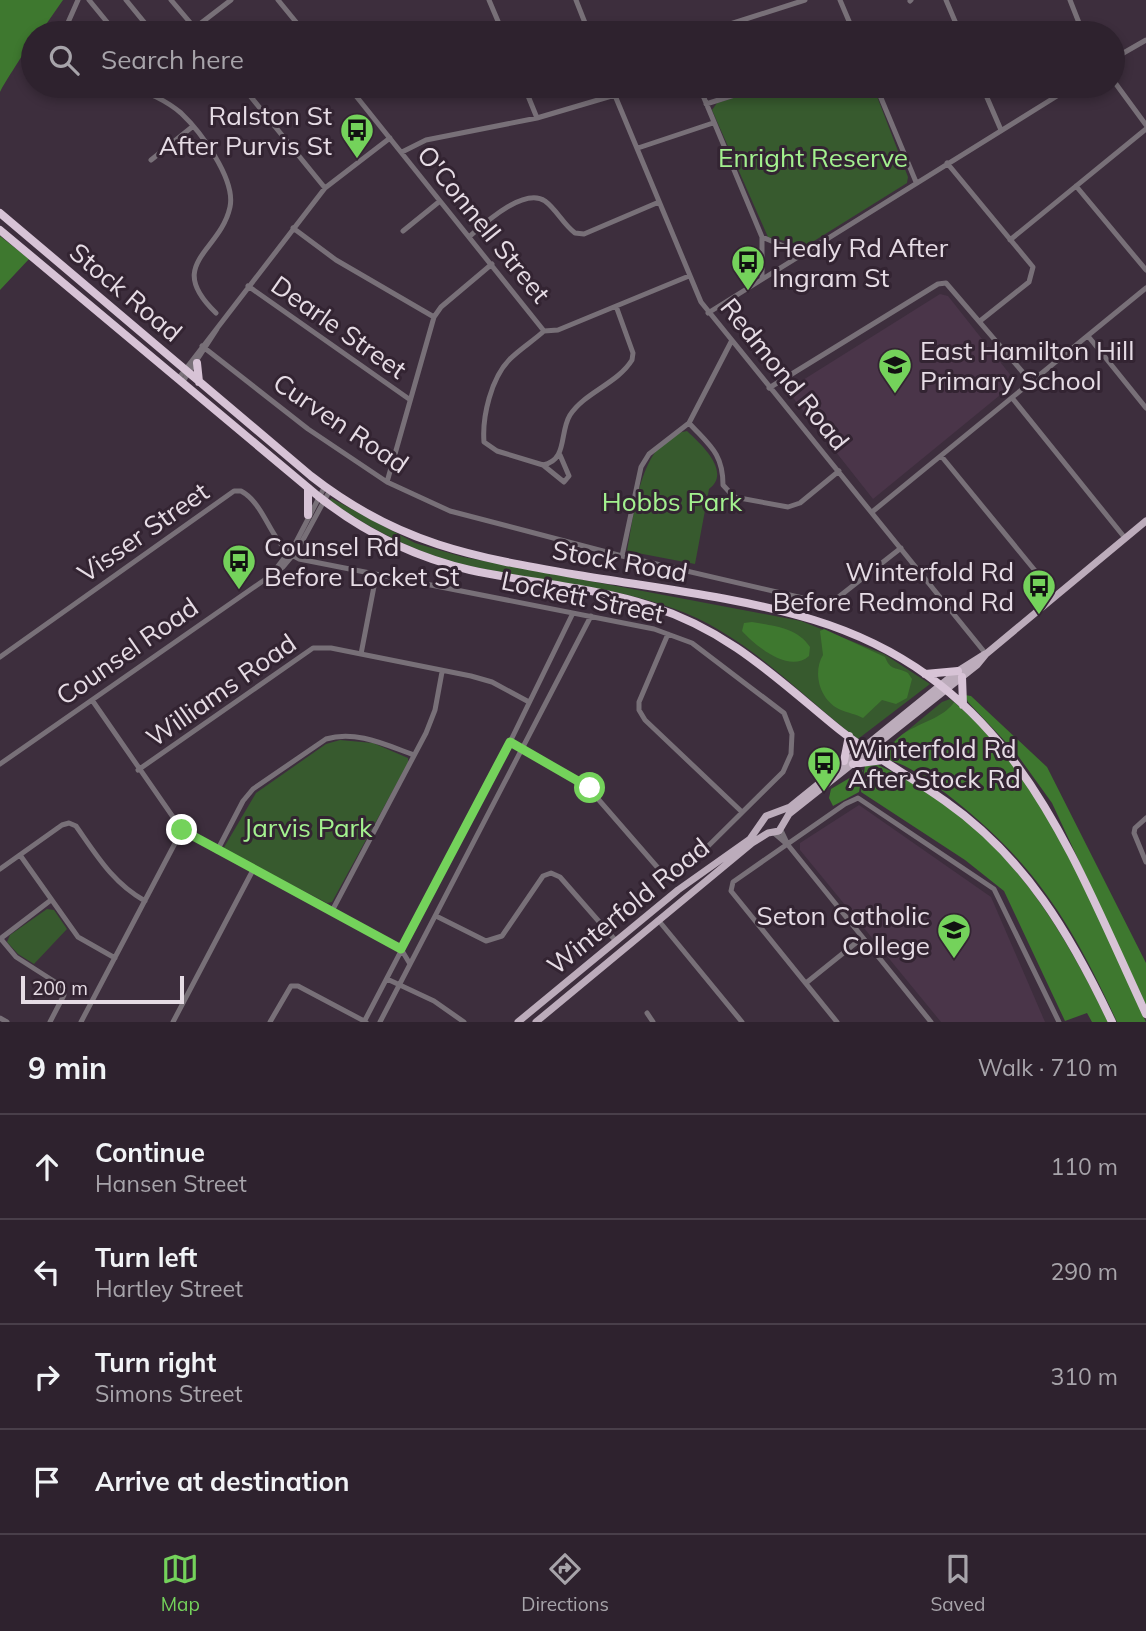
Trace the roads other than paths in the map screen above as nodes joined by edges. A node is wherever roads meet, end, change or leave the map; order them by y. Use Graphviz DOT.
graph roads {
  1 [pos="78,0"];
  2 [pos="89,0"];
  3 [pos="126,0"];
  4 [pos="171,0"];
  5 [pos="231,0"];
  6 [pos="278,0"];
  7 [pos="489,0"];
  8 [pos="576,0"];
  9 [pos="805,0"];
  10 [pos="840,0"];
  11 [pos="946,0"];
  12 [pos="1070,0"];
  13 [pos="69,21"];
  14 [pos="106,21"];
  15 [pos="143,21"];
  16 [pos="189,21"];
  17 [pos="208,21"];
  18 [pos="295,21"];
  19 [pos="498,21"];
  20 [pos="584,21"];
  21 [pos="739,21"];
  22 [pos="849,21"];
  23 [pos="955,21"];
  24 [pos="1078,21"];
  25 [pos="1146,40"];
  26 [pos="1125,53"];
  27 [pos="158,98"];
  28 [pos="252,98"];
  29 [pos="358,98"];
  30 [pos="529,98"];
  31 [pos="605,98"];
  32 [pos="616,98"];
  33 [pos="704,98"];
  34 [pos="725,98"];
  35 [pos="881,98"];
  36 [pos="987,98"];
  37 [pos="1053,98"];
  38 [pos="1124,98"];
  39 [pos="706,104"];
  40 [pos="537,118"];
  41 [pos="713,123"];
  42 [pos="192,127"];
  43 [pos="1146,127"];
  44 [pos="1001,130"];
  45 [pos="390,138"];
  46 [pos="638,148"];
  47 [pos="402,152"];
  48 [pos="151,160"];
  49 [pos="947,163"];
  50 [pos="916,182"];
  51 [pos="1076,186"];
  52 [pos="325,188"];
  53 [pos="440,201"];
  54 [pos="659,202"];
  55 [pos="0,213"];
  56 [pos="293,228"];
  57 [pos="0,230"];
  58 [pos="403,231"];
  59 [pos="470,236"];
  60 [pos="762,237"];
  61 [pos="1010,240"];
  62 [pos="803,254"];
  63 [pos="492,264"];
  64 [pos="1146,270"];
  65 [pos="689,276"];
  66 [pos="762,279"];
  67 [pos="248,286"];
  68 [pos="1146,288"];
  69 [pos="616,306"];
  70 [pos="216,313"];
  71 [pos="708,313"];
  72 [pos="434,317"];
  73 [pos="981,321"];
  74 [pos="544,331"];
  75 [pos="1088,336"];
  76 [pos="731,342"];
  77 [pos="204,347"];
  78 [pos="197,363"];
  79 [pos="187,372"];
  80 [pos="180,381"];
  81 [pos="199,382"];
  82 [pos="1032,383"];
  83 [pos="769,388"];
  84 [pos="409,399"];
  85 [pos="1013,399"];
  86 [pos="1146,408"];
  87 [pos="689,423"];
  88 [pos="560,455"];
  89 [pos="942,457"];
  90 [pos="543,466"];
  91 [pos="839,471"];
  92 [pos="387,482"];
  93 [pos="308,488"];
  94 [pos="328,488"];
  95 [pos="321,498"];
  96 [pos="872,512"];
  97 [pos="308,515"];
  98 [pos="1144,524"];
  99 [pos="1125,538"];
  100 [pos="901,548"];
  101 [pos="291,555"];
  102 [pos="622,556"];
  103 [pos="376,576"];
  104 [pos="1055,595"];
  105 [pos="573,613"];
  106 [pos="591,617"];
  107 [pos="668,634"];
  108 [pos="361,654"];
  109 [pos="986,654"];
  110 [pos="0,657"];
  111 [pos="442,672"];
  112 [pos="925,674"];
  113 [pos="960,674"];
  114 [pos="943,688"];
  115 [pos="90,701"];
  116 [pos="529,702"];
  117 [pos="963,705"];
  118 [pos="849,736"];
  119 [pos="510,742"];
  120 [pos="523,748"];
  121 [pos="866,749"];
  122 [pos="414,755"];
  123 [pos="883,760"];
  124 [pos="848,763"];
  125 [pos="0,764"];
  126 [pos="138,770"];
  127 [pos="742,811"];
  128 [pos="773,814"];
  129 [pos="1146,818"];
  130 [pos="762,824"];
  131 [pos="776,829"];
  132 [pos="182,830"];
  133 [pos="788,845"];
  134 [pos="217,851"];
  135 [pos="20,855"];
  136 [pos="695,860"];
  137 [pos="1146,862"];
  138 [pos="0,869"];
  139 [pos="253,870"];
  140 [pos="703,871"];
  141 [pos="709,879"];
  142 [pos="51,900"];
  143 [pos="145,901"];
  144 [pos="332,911"];
  145 [pos="436,916"];
  146 [pos="659,921"];
  147 [pos="862,938"];
  148 [pos="0,939"];
  149 [pos="616,941"];
  150 [pos="401,949"];
  151 [pos="115,958"];
  152 [pos="410,964"];
  153 [pos="387,979"];
  154 [pos="806,983"];
  155 [pos="399,984"];
  156 [pos="647,1013"];
  157 [pos="1146,1014"];
  158 [pos="0,1018"];
  159 [pos="7,1022"];
  160 [pos="50,1022"];
  161 [pos="81,1022"];
  162 [pos="173,1022"];
  163 [pos="270,1022"];
  164 [pos="365,1022"];
  165 [pos="380,1022"];
  166 [pos="464,1022"];
  167 [pos="519,1022"];
  168 [pos="536,1022"];
  169 [pos="653,1022"];
  170 [pos="742,1022"];
  171 [pos="837,1022"];
  172 [pos="931,1022"];
  173 [pos="1059,1022"];
  174 [pos="1112,1022"];
  1 -- 13 [label="street"];
  2 -- 14 [label="street"];
  3 -- 15 [label="street"];
  4 -- 16 [label="street"];
  5 -- 17 [label="street"];
  6 -- 18 [label="street"];
  7 -- 19 [label="street"];
  8 -- 20 [label="street"];
  9 -- 21 [label="street"];
  10 -- 22 [label="street"];
  11 -- 23 [label="street"];
  12 -- 24 [label="street"];
  25 -- 26 [label="street"];
  27 -- 42 [label="street"];
  28 -- 52 [label="street"];
  29 -- 45 [label="street, O'Connell Street"];
  30 -- 40 [label="street"];
  31 -- 40 [label="street"];
  32 -- 46 [label="street, Redmond Road"];
  33 -- 39 [label="street"];
  34 -- 39 [label="street"];
  35 -- 50 [label="street"];
  36 -- 44 [label="street"];
  37 -- 44 [label="street"];
  38 -- 43 [label="street"];
  39 -- 41 [label="street"];
  40 -- 47 [label="street"];
  41 -- 46 [label="street"];
  41 -- 60 [label="street"];
  42 -- 48 [label="street"];
  42 -- 70 [label="street"];
  43 -- 51 [label="street"];
  44 -- 49 [label="street"];
  45 -- 47 [label="street, O'Connell Street"];
  45 -- 52 [label="street"];
  46 -- 54 [label="street, Redmond Road"];
  47 -- 53 [label="street, O'Connell Street"];
  49 -- 50 [label="street"];
  49 -- 61 [label="street"];
  50 -- 62 [label="street"];
  51 -- 61 [label="street"];
  51 -- 64 [label="street"];
  52 -- 56 [label="street"];
  53 -- 58 [label="street"];
  53 -- 59 [label="street, O'Connell Street"];
  54 -- 59 [label="street"];
  54 -- 65 [label="street, Redmond Road"];
  55 -- 79 [label="highway, Stock Road"];
  56 -- 67 [label="street"];
  56 -- 72 [label="street"];
  57 -- 80 [label="highway, Stock Road"];
  59 -- 63 [label="street, O'Connell Street"];
  60 -- 62 [label="street"];
  60 -- 66 [label="street"];
  61 -- 73 [label="street"];
  62 -- 66 [label="street"];
  63 -- 72 [label="street"];
  63 -- 74 [label="street, O'Connell Street"];
  65 -- 69 [label="street, O'Connell Street"];
  65 -- 71 [label="street, Redmond Road"];
  66 -- 71 [label="street"];
  67 -- 77 [label="street"];
  67 -- 84 [label="street, Dearle Street"];
  68 -- 75 [label="street"];
  69 -- 74 [label="street, O'Connell Street"];
  69 -- 88 [label="street"];
  71 -- 76 [label="street, Redmond Road"];
  72 -- 84 [label="street"];
  73 -- 82 [label="street"];
  73 -- 83 [label="street"];
  74 -- 90 [label="street"];
  75 -- 82 [label="street"];
  75 -- 86 [label="street"];
  76 -- 83 [label="street, Redmond Road"];
  76 -- 87 [label="street"];
  77 -- 78 [label="street"];
  77 -- 79 [label="street"];
  77 -- 92 [label="street, Curven Road"];
  78 -- 79 [label="street"];
  78 -- 81 [label="highway"];
  79 -- 80 [label="street"];
  79 -- 81 [label="highway, Stock Road"];
  80 -- 93 [label="highway, Stock Road"];
  81 -- 94 [label="highway, Stock Road"];
  82 -- 85 [label="street"];
  83 -- 91 [label="street, Redmond Road"];
  84 -- 92 [label="street"];
  85 -- 89 [label="street"];
  85 -- 99 [label="street"];
  87 -- 91 [label="street"];
  87 -- 102 [label="street"];
  88 -- 90 [label="street"];
  88 -- 90 [label="street"];
  89 -- 96 [label="street"];
  89 -- 104 [label="street"];
  91 -- 96 [label="street, Redmond Road"];
  92 -- 102 [label="street, Curven Road"];
  93 -- 95 [label="highway, Stock Road"];
  93 -- 97 [label="highway"];
  94 -- 95 [label="street, Counsel Road"];
  94 -- 112 [label="highway, Stock Road"];
  95 -- 97 [label="street, Counsel Road"];
  95 -- 101 [label="street, Counsel Road"];
  95 -- 118 [label="highway, Stock Road"];
  96 -- 100 [label="street, Redmond Road"];
  97 -- 101 [label="street, Counsel Road"];
  98 -- 99 [label="main road, Winterfold Road"];
  99 -- 104 [label="main road, Winterfold Road"];
  100 -- 102 [label="street, Curven Road"];
  100 -- 109 [label="street, Redmond Road"];
  101 -- 103 [label="street, Lockett Street"];
  101 -- 110 [label="street, Visser Street"];
  101 -- 115 [label="street, Counsel Road"];
  103 -- 105 [label="street, Lockett Street"];
  103 -- 108 [label="street"];
  104 -- 109 [label="main road, Winterfold Road"];
  105 -- 106 [label="street, Lockett Street"];
  105 -- 116 [label="street"];
  106 -- 107 [label="street, Lockett Street"];
  106 -- 120 [label="street"];
  107 -- 127 [label="street"];
  107 -- 127 [label="street, Lockett Street"];
  108 -- 111 [label="street, Williams Road"];
  108 -- 126 [label="street, Williams Road"];
  109 -- 113 [label="main road, Winterfold Road"];
  111 -- 116 [label="street, Williams Road"];
  111 -- 122 [label="street"];
  112 -- 113 [label="highway"];
  112 -- 114 [label="highway, Stock Road"];
  113 -- 114 [label="main road, Winterfold Road"];
  113 -- 117 [label="highway"];
  114 -- 117 [label="highway, Stock Road"];
  114 -- 121 [label="main road, Winterfold Road"];
  115 -- 125 [label="street, Counsel Road"];
  115 -- 126 [label="street"];
  116 -- 119 [label="street"];
  117 -- 157 [label="highway, Stock Road"];
  118 -- 121 [label="highway, Stock Road"];
  118 -- 124 [label="highway"];
  119 -- 120 [label="street"];
  119 -- 150 [label="street"];
  120 -- 136 [label="street"];
  120 -- 145 [label="street"];
  121 -- 123 [label="highway, Stock Road"];
  121 -- 124 [label="main road, Winterfold Road"];
  122 -- 134 [label="street"];
  122 -- 144 [label="street"];
  123 -- 124 [label="highway"];
  123 -- 174 [label="highway, Stock Road"];
  124 -- 128 [label="main road, Winterfold Road"];
  124 -- 131 [label="main road, Winterfold Road"];
  126 -- 132 [label="street"];
  127 -- 136 [label="street"];
  128 -- 130 [label="main road, Winterfold Road"];
  128 -- 131 [label="main road"];
  129 -- 137 [label="street"];
  130 -- 131 [label="main road"];
  130 -- 140 [label="main road, Winterfold Road"];
  131 -- 133 [label="street"];
  131 -- 141 [label="main road, Winterfold Road"];
  132 -- 134 [label="street"];
  132 -- 143 [label="street"];
  133 -- 147 [label="street"];
  133 -- 154 [label="street"];
  133 -- 173 [label="street"];
  134 -- 139 [label="street"];
  135 -- 138 [label="street"];
  135 -- 142 [label="street"];
  135 -- 143 [label="street"];
  136 -- 140 [label="street"];
  139 -- 144 [label="street"];
  139 -- 162 [label="street"];
  140 -- 141 [label="street"];
  140 -- 149 [label="main road, Winterfold Road"];
  141 -- 146 [label="main road, Winterfold Road"];
  142 -- 148 [label="street"];
  142 -- 151 [label="street"];
  143 -- 151 [label="street"];
  144 -- 150 [label="street"];
  145 -- 149 [label="street"];
  145 -- 152 [label="street"];
  146 -- 168 [label="main road, Winterfold Road"];
  146 -- 170 [label="street"];
  147 -- 154 [label="street"];
  147 -- 172 [label="street"];
  148 -- 160 [label="street"];
  149 -- 167 [label="main road, Winterfold Road"];
  150 -- 152 [label="street"];
  150 -- 153 [label="street"];
  151 -- 161 [label="street"];
  152 -- 155 [label="street"];
  153 -- 155 [label="street"];
  153 -- 164 [label="street"];
  154 -- 171 [label="street"];
  155 -- 165 [label="street"];
  155 -- 166 [label="street"];
  156 -- 169 [label="street"];
  158 -- 159 [label="street"];
  163 -- 164 [label="street"];
}
